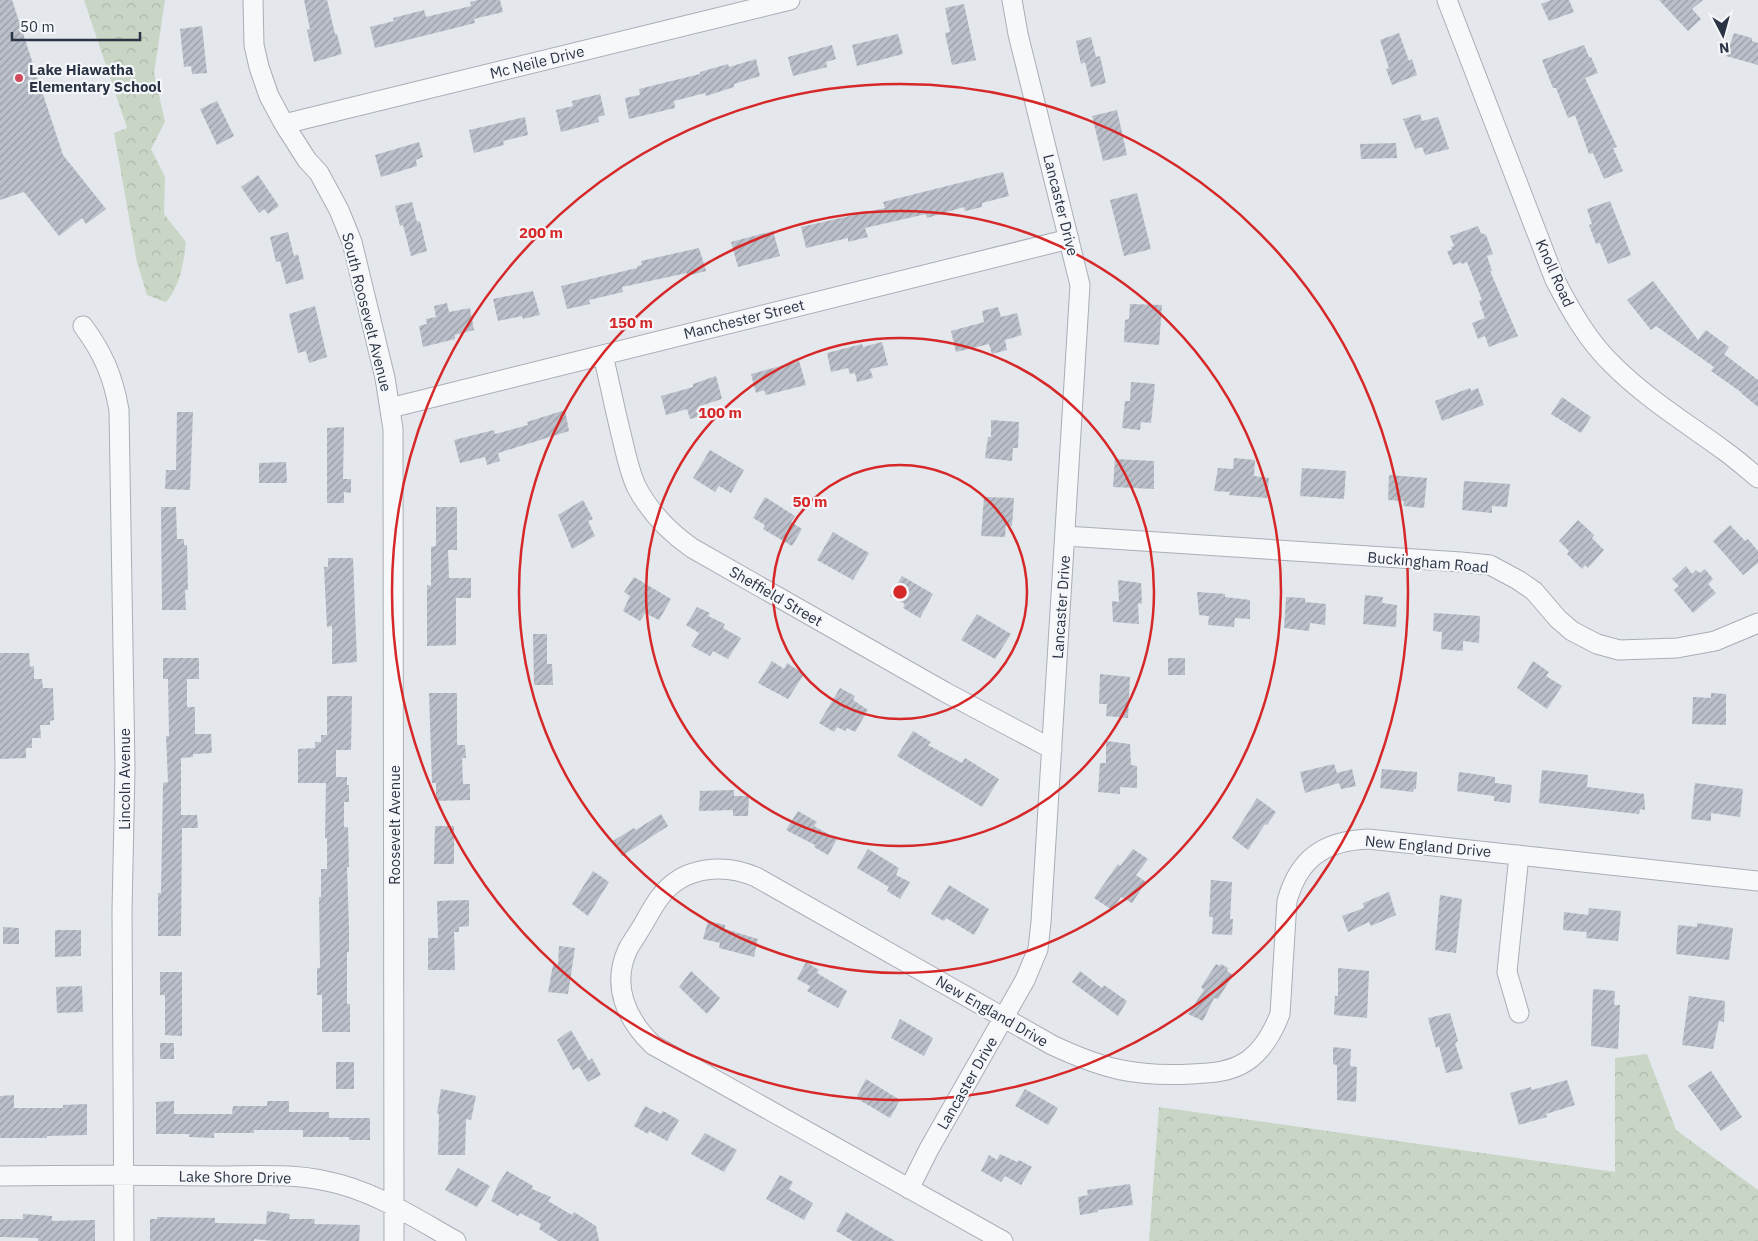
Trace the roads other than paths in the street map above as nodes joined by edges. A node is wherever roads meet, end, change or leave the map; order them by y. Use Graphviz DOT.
graph roads {
  1 [pos="253,0"];
  2 [pos="790,0"];
  3 [pos="1012,0"];
  4 [pos="1447,0"];
  5 [pos="284,124"];
  6 [pos="1069,239"];
  7 [pos="83,326"];
  8 [pos="603,355"];
  9 [pos="390,408"];
  10 [pos="1758,478"];
  11 [pos="1066,536"];
  12 [pos="1758,623"];
  13 [pos="1052,749"];
  14 [pos="1519,854"];
  15 [pos="1758,881"];
  16 [pos="1520,1013"];
  17 [pos="1004,1018"];
  18 [pos="124,1175"];
  19 [pos="0,1176"];
  20 [pos="910,1189"];
  21 [pos="394,1206"];
  22 [pos="124,1241"];
  23 [pos="394,1241"];
  24 [pos="456,1241"];
  25 [pos="1003,1241"];
  1 -- 5 [label="street, South Roosevelt Avenue"];
  2 -- 5 [label="street, Mc Neile Drive"];
  3 -- 6 [label="street, Lancaster Drive"];
  4 -- 10 [label="street, Knoll Road"];
  5 -- 9 [label="street, South Roosevelt Avenue"];
  6 -- 8 [label="street, Manchester Street"];
  6 -- 11 [label="street, Lancaster Drive"];
  7 -- 18 [label="street, Lincoln Avenue"];
  8 -- 9 [label="street, Manchester Street"];
  8 -- 13 [label="street, Sheffield Street"];
  9 -- 21 [label="street, Roosevelt Avenue"];
  11 -- 12 [label="street, Buckingham Road"];
  11 -- 13 [label="street, Lancaster Drive"];
  13 -- 17 [label="street, Lancaster Drive"];
  14 -- 15 [label="street, New England Drive"];
  14 -- 16 [label="street"];
  14 -- 17 [label="street, New England Drive"];
  17 -- 20 [label="street, Lancaster Drive"];
  17 -- 20 [label="street, New England Drive"];
  18 -- 19 [label="street, Lake Shore Drive"];
  18 -- 21 [label="street, Lake Shore Drive"];
  18 -- 22 [label="street, Lincoln Avenue"];
  20 -- 25 [label="street, New England Drive"];
  21 -- 23 [label="street, Roosevelt Avenue"];
  21 -- 24 [label="street, Lake Shore Drive"];
}
